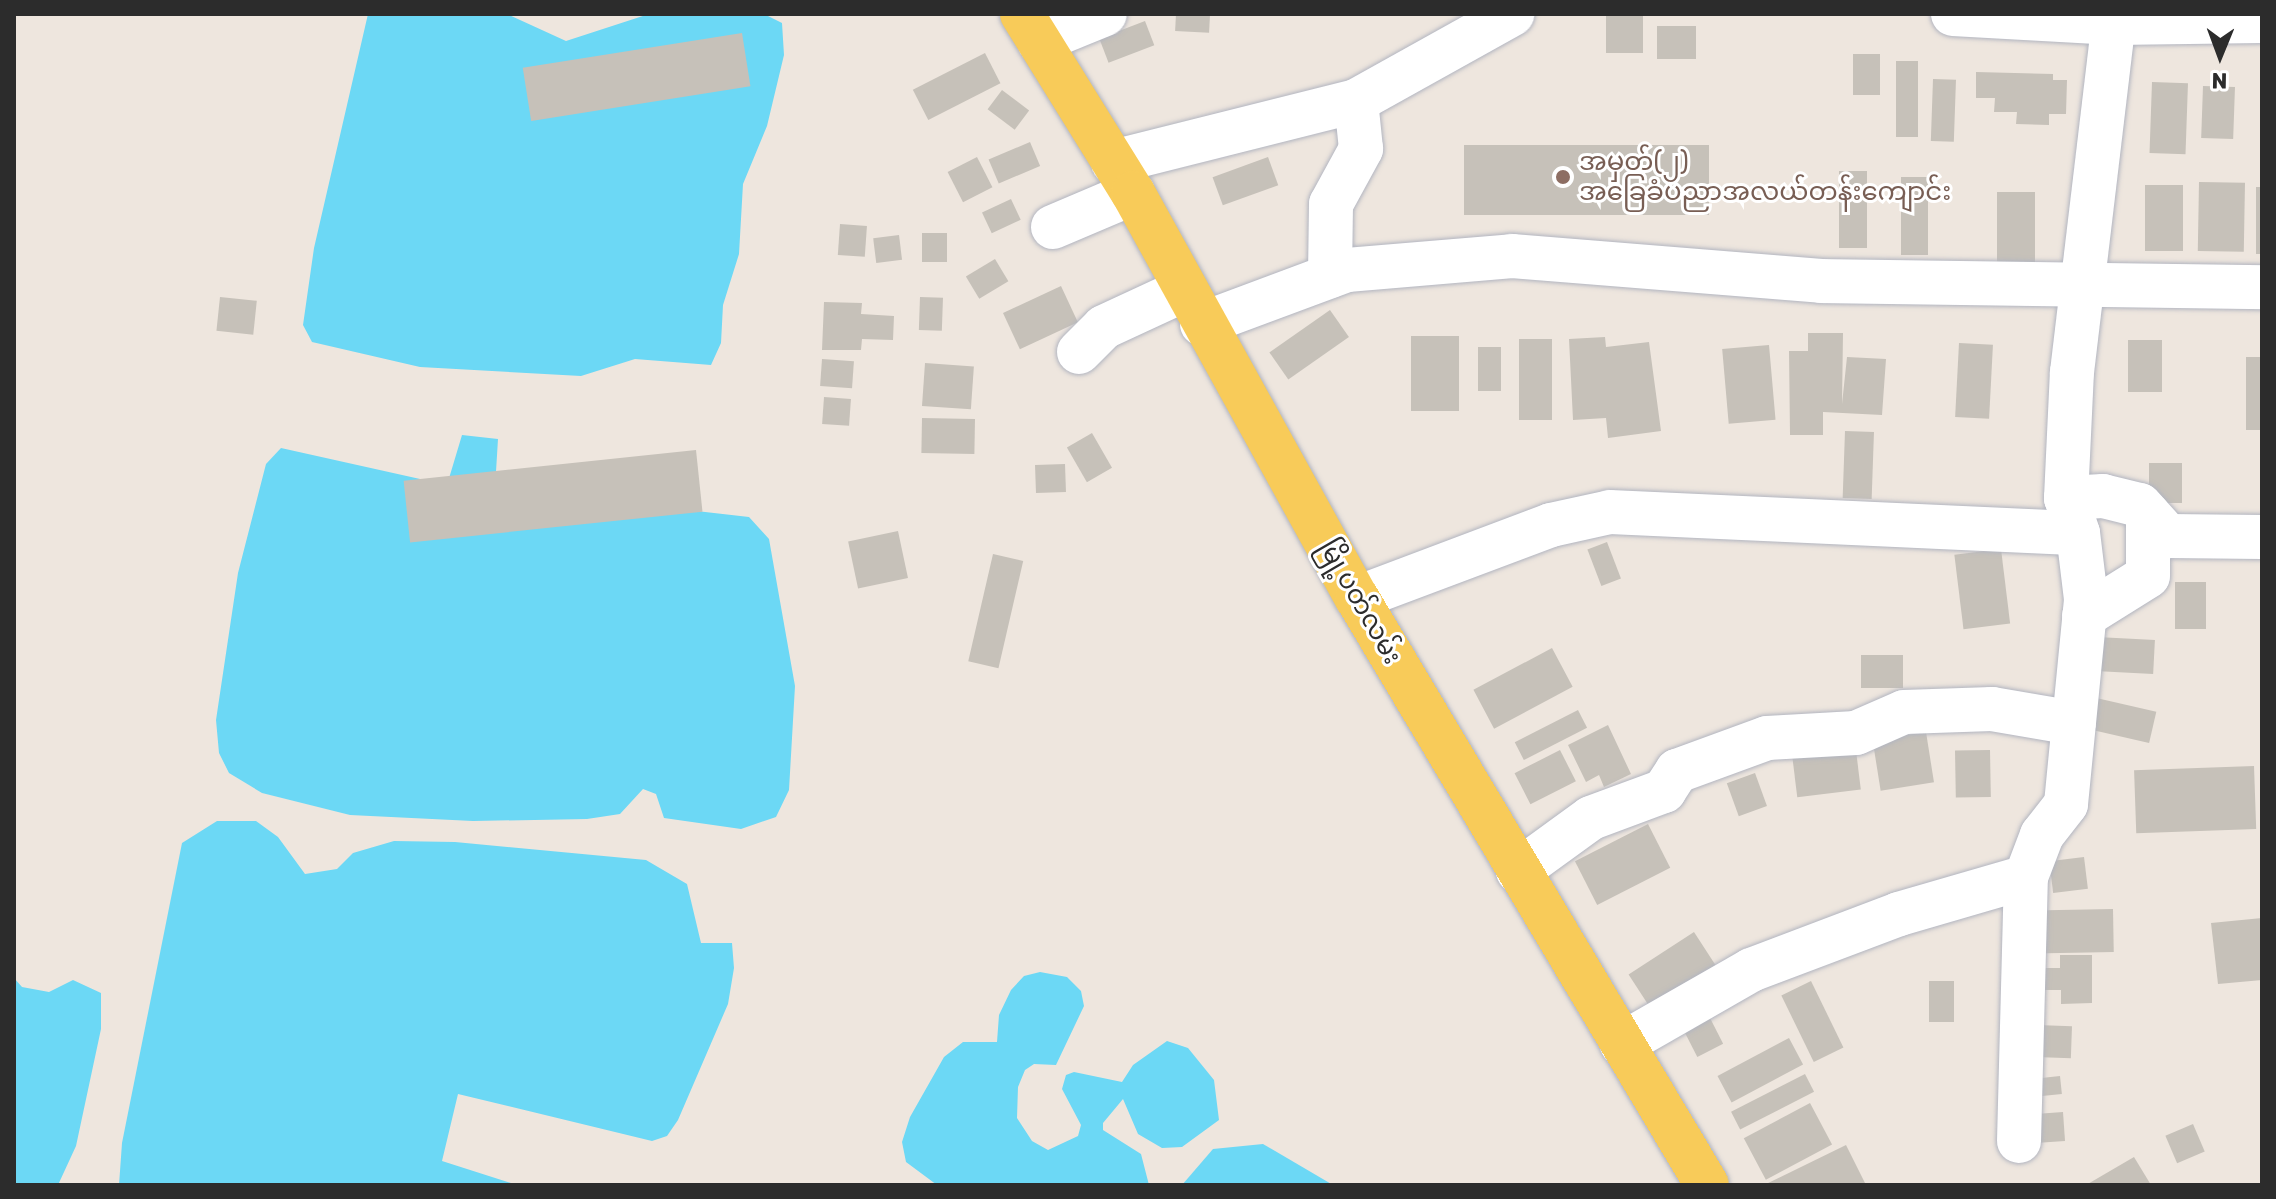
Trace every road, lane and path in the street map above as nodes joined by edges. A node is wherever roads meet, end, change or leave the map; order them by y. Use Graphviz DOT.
graph roads {
  1 [pos="1105,14"];
  2 [pos="1512,14"];
  3 [pos="1953,14"];
  4 [pos="2115,19"];
  5 [pos="2262,21"];
  6 [pos="1030,27"];
  7 [pos="1356,101"];
  8 [pos="1123,177"];
  9 [pos="1053,227"];
  10 [pos="1330,276"];
  11 [pos="2086,285"];
  12 [pos="2262,287"];
  13 [pos="1193,307"];
  14 [pos="1079,352"];
  15 [pos="2148,514"];
  16 [pos="2072,516"];
  17 [pos="2262,537"];
  18 [pos="1357,598"];
  19 [pos="2084,616"];
  20 [pos="2074,723"];
  21 [pos="1518,871"];
  22 [pos="2026,877"];
  23 [pos="1622,1044"];
  24 [pos="2019,1141"];
  25 [pos="1707,1185"];
  1 -- 6 [label="street"];
  2 -- 7 [label="street"];
  3 -- 4 [label="street"];
  4 -- 5 [label="street"];
  4 -- 11 [label="street"];
  6 -- 8 [label="main road, မြို့ပတ်လမ်း"];
  7 -- 8 [label="street"];
  7 -- 10 [label="street"];
  8 -- 9 [label="street"];
  8 -- 13 [label="main road, မြို့ပတ်လမ်း"];
  10 -- 11 [label="street"];
  10 -- 13 [label="street"];
  11 -- 12 [label="street"];
  11 -- 16 [label="street"];
  13 -- 14 [label="street"];
  13 -- 18 [label="main road, မြို့ပတ်လမ်း"];
  15 -- 16 [label="street"];
  15 -- 17 [label="street"];
  15 -- 19 [label="street"];
  16 -- 18 [label="street"];
  16 -- 19 [label="street"];
  18 -- 21 [label="main road, မြို့ပတ်လမ်း"];
  19 -- 20 [label="street"];
  20 -- 21 [label="street"];
  20 -- 22 [label="street"];
  21 -- 23 [label="main road, မြို့ပတ်လမ်း"];
  22 -- 23 [label="street"];
  22 -- 24 [label="street"];
  23 -- 25 [label="main road, မြို့ပတ်လမ်း"];
}
